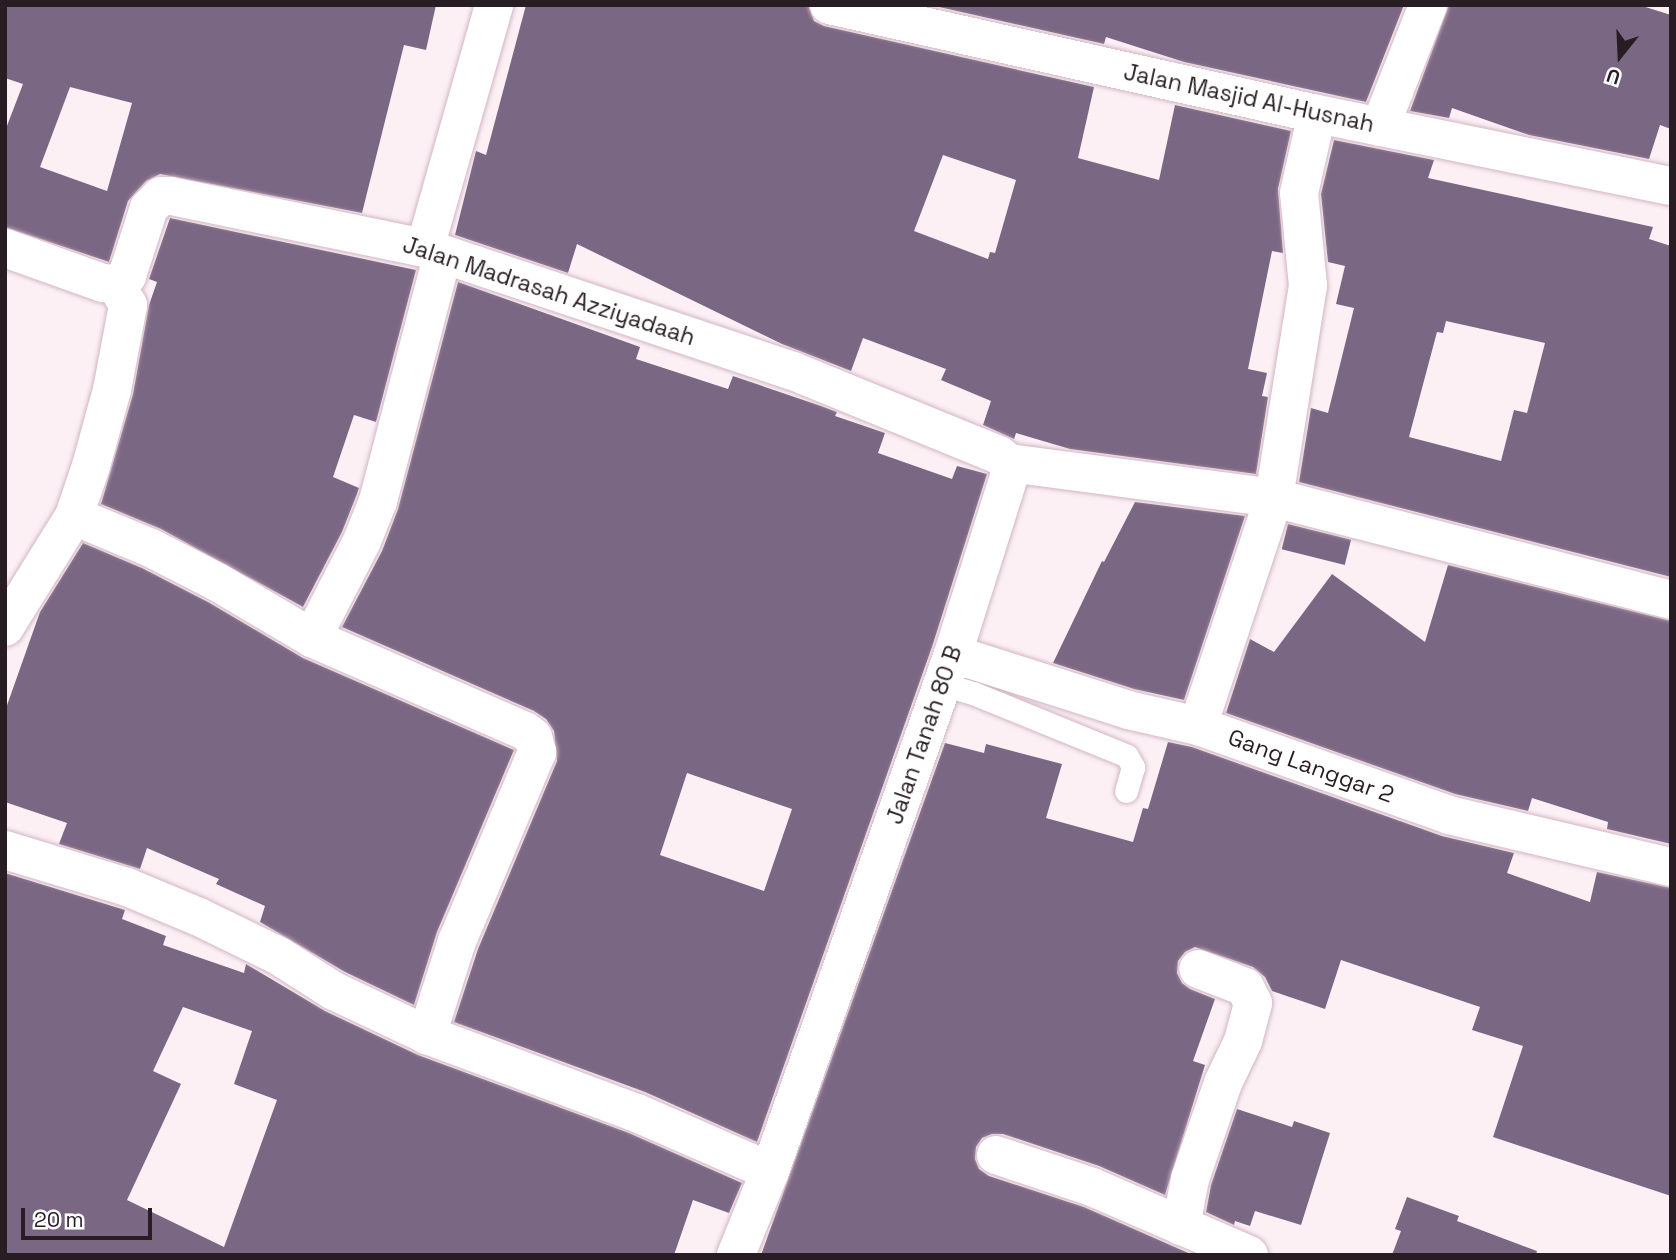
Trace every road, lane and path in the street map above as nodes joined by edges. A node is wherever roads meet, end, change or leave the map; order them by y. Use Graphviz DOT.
graph roads {
  1 [pos="494,5"];
  2 [pos="1428,5"];
  3 [pos="833,6"];
  4 [pos="887,11"];
  5 [pos="1317,114"];
  6 [pos="1380,127"];
  7 [pos="1671,186"];
  8 [pos="5,248"];
  9 [pos="434,251"];
  10 [pos="116,284"];
  11 [pos="1009,463"];
  12 [pos="1274,498"];
  13 [pos="74,516"];
  14 [pos="1671,600"];
  15 [pos="5,627"];
  16 [pos="312,638"];
  17 [pos="948,669"];
  18 [pos="1198,726"];
  19 [pos="1126,791"];
  20 [pos="5,850"];
  21 [pos="1671,867"];
  22 [pos="1198,969"];
  23 [pos="427,1035"];
  24 [pos="996,1155"];
  25 [pos="770,1171"];
  26 [pos="1181,1226"];
  27 [pos="736,1255"];
  28 [pos="1249,1255"];
  1 -- 9 [label="street"];
  2 -- 6 [label="street"];
  3 -- 4 [label="street, Jalan Masjid Al-Husnah"];
  4 -- 5 [label="street, Jalan Masjid Al-Husnah"];
  5 -- 6 [label="street, Jalan Masjid Al-Husnah"];
  5 -- 12 [label="street"];
  6 -- 7 [label="street, Jalan Masjid Al-Husnah"];
  8 -- 10 [label="street"];
  9 -- 10 [label="street, Jalan Madrasah Azziyadaah"];
  9 -- 11 [label="street, Jalan Madrasah Azziyadaah"];
  9 -- 16 [label="street"];
  10 -- 13 [label="street"];
  11 -- 12 [label="street"];
  11 -- 17 [label="street, Jalan Tanah 80 B"];
  12 -- 14 [label="street"];
  12 -- 18 [label="street"];
  13 -- 15 [label="street"];
  13 -- 16 [label="street"];
  16 -- 23 [label="street"];
  17 -- 18 [label="street, Gang Langgar 2"];
  17 -- 19 [label="lane"];
  17 -- 25 [label="street, Jalan Tanah 80 B"];
  18 -- 21 [label="street, Gang Langgar 2"];
  20 -- 23 [label="street"];
  22 -- 26 [label="street"];
  23 -- 25 [label="street"];
  24 -- 26 [label="street"];
  25 -- 27 [label="street, Jalan Tanah 80 B"];
  26 -- 28 [label="street"];
}
